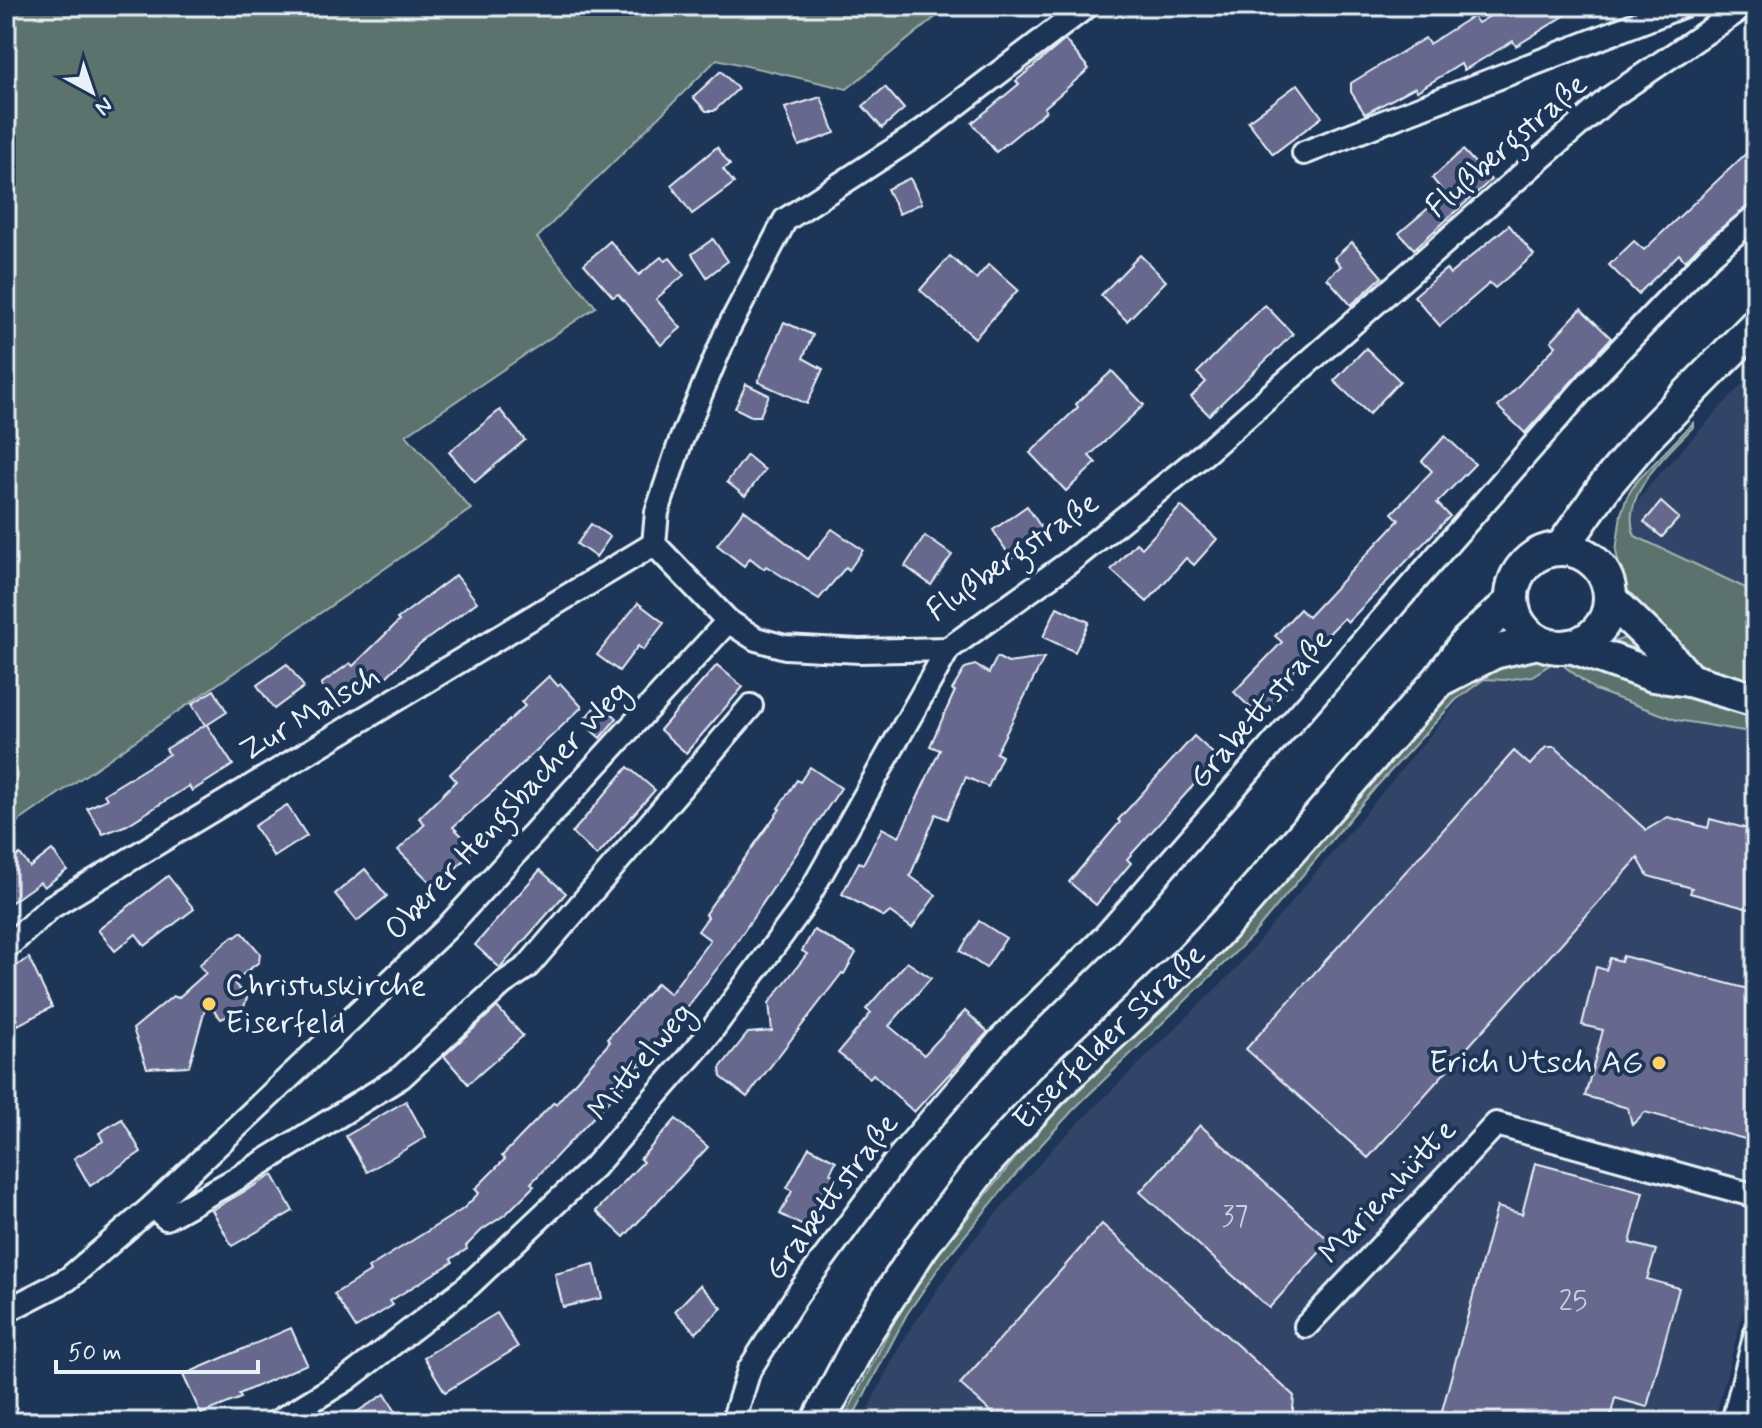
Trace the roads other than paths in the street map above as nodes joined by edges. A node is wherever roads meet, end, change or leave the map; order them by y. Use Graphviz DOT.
graph roads {
  1 [pos="1087,6"];
  2 [pos="1682,6"];
  3 [pos="1745,6"];
  4 [pos="1304,153"];
  5 [pos="1756,216"];
  6 [pos="1756,325"];
  7 [pos="1605,486"];
  8 [pos="654,544"];
  9 [pos="1561,549"];
  10 [pos="1595,563"];
  11 [pos="1610,599"];
  12 [pos="1512,601"];
  13 [pos="728,621"];
  14 [pos="1538,642"];
  15 [pos="1571,646"];
  16 [pos="948,649"];
  17 [pos="1440,679"];
  18 [pos="1689,680"];
  19 [pos="1756,700"];
  20 [pos="751,706"];
  21 [pos="6,948"];
  22 [pos="1756,1196"];
  23 [pos="153,1206"];
  24 [pos="6,1311"];
  25 [pos="1306,1326"];
  26 [pos="1756,1333"];
  27 [pos="277,1422"];
  28 [pos="733,1422"];
  29 [pos="818,1422"];
  30 [pos="1733,1422"];
  1 -- 8 [label="street"];
  2 -- 4 [label="street, Flußbergstraße"];
  3 -- 16 [label="street, Flußbergstraße"];
  5 -- 28 [label="street, Grabettstraße"];
  6 -- 7 [label="main road"];
  7 -- 9 [label="main road"];
  7 -- 10 [label="main road"];
  8 -- 13 [label="street, Flußbergstraße"];
  8 -- 21 [label="street, Zur Malsch"];
  9 -- 10 [label="main road"];
  9 -- 12 [label="main road"];
  10 -- 11 [label="main road"];
  11 -- 15 [label="main road"];
  11 -- 18 [label="main road"];
  12 -- 14 [label="main road"];
  12 -- 17 [label="main road, Eiserfelder Straße"];
  13 -- 16 [label="street, Flußbergstraße"];
  13 -- 23 [label="street, Oberer Hengsbacher Weg"];
  14 -- 15 [label="main road"];
  14 -- 17 [label="main road, Eiserfelder Straße"];
  15 -- 18 [label="main road"];
  16 -- 27 [label="street, Mittelweg"];
  17 -- 29 [label="main road, Eiserfelder Straße"];
  18 -- 19 [label="main road"];
  20 -- 23 [label="street"];
  22 -- 25 [label="street, Marienhütte"];
  23 -- 24 [label="street, Oberer Hengsbacher Weg"];
  26 -- 30 [label="street"];
}
